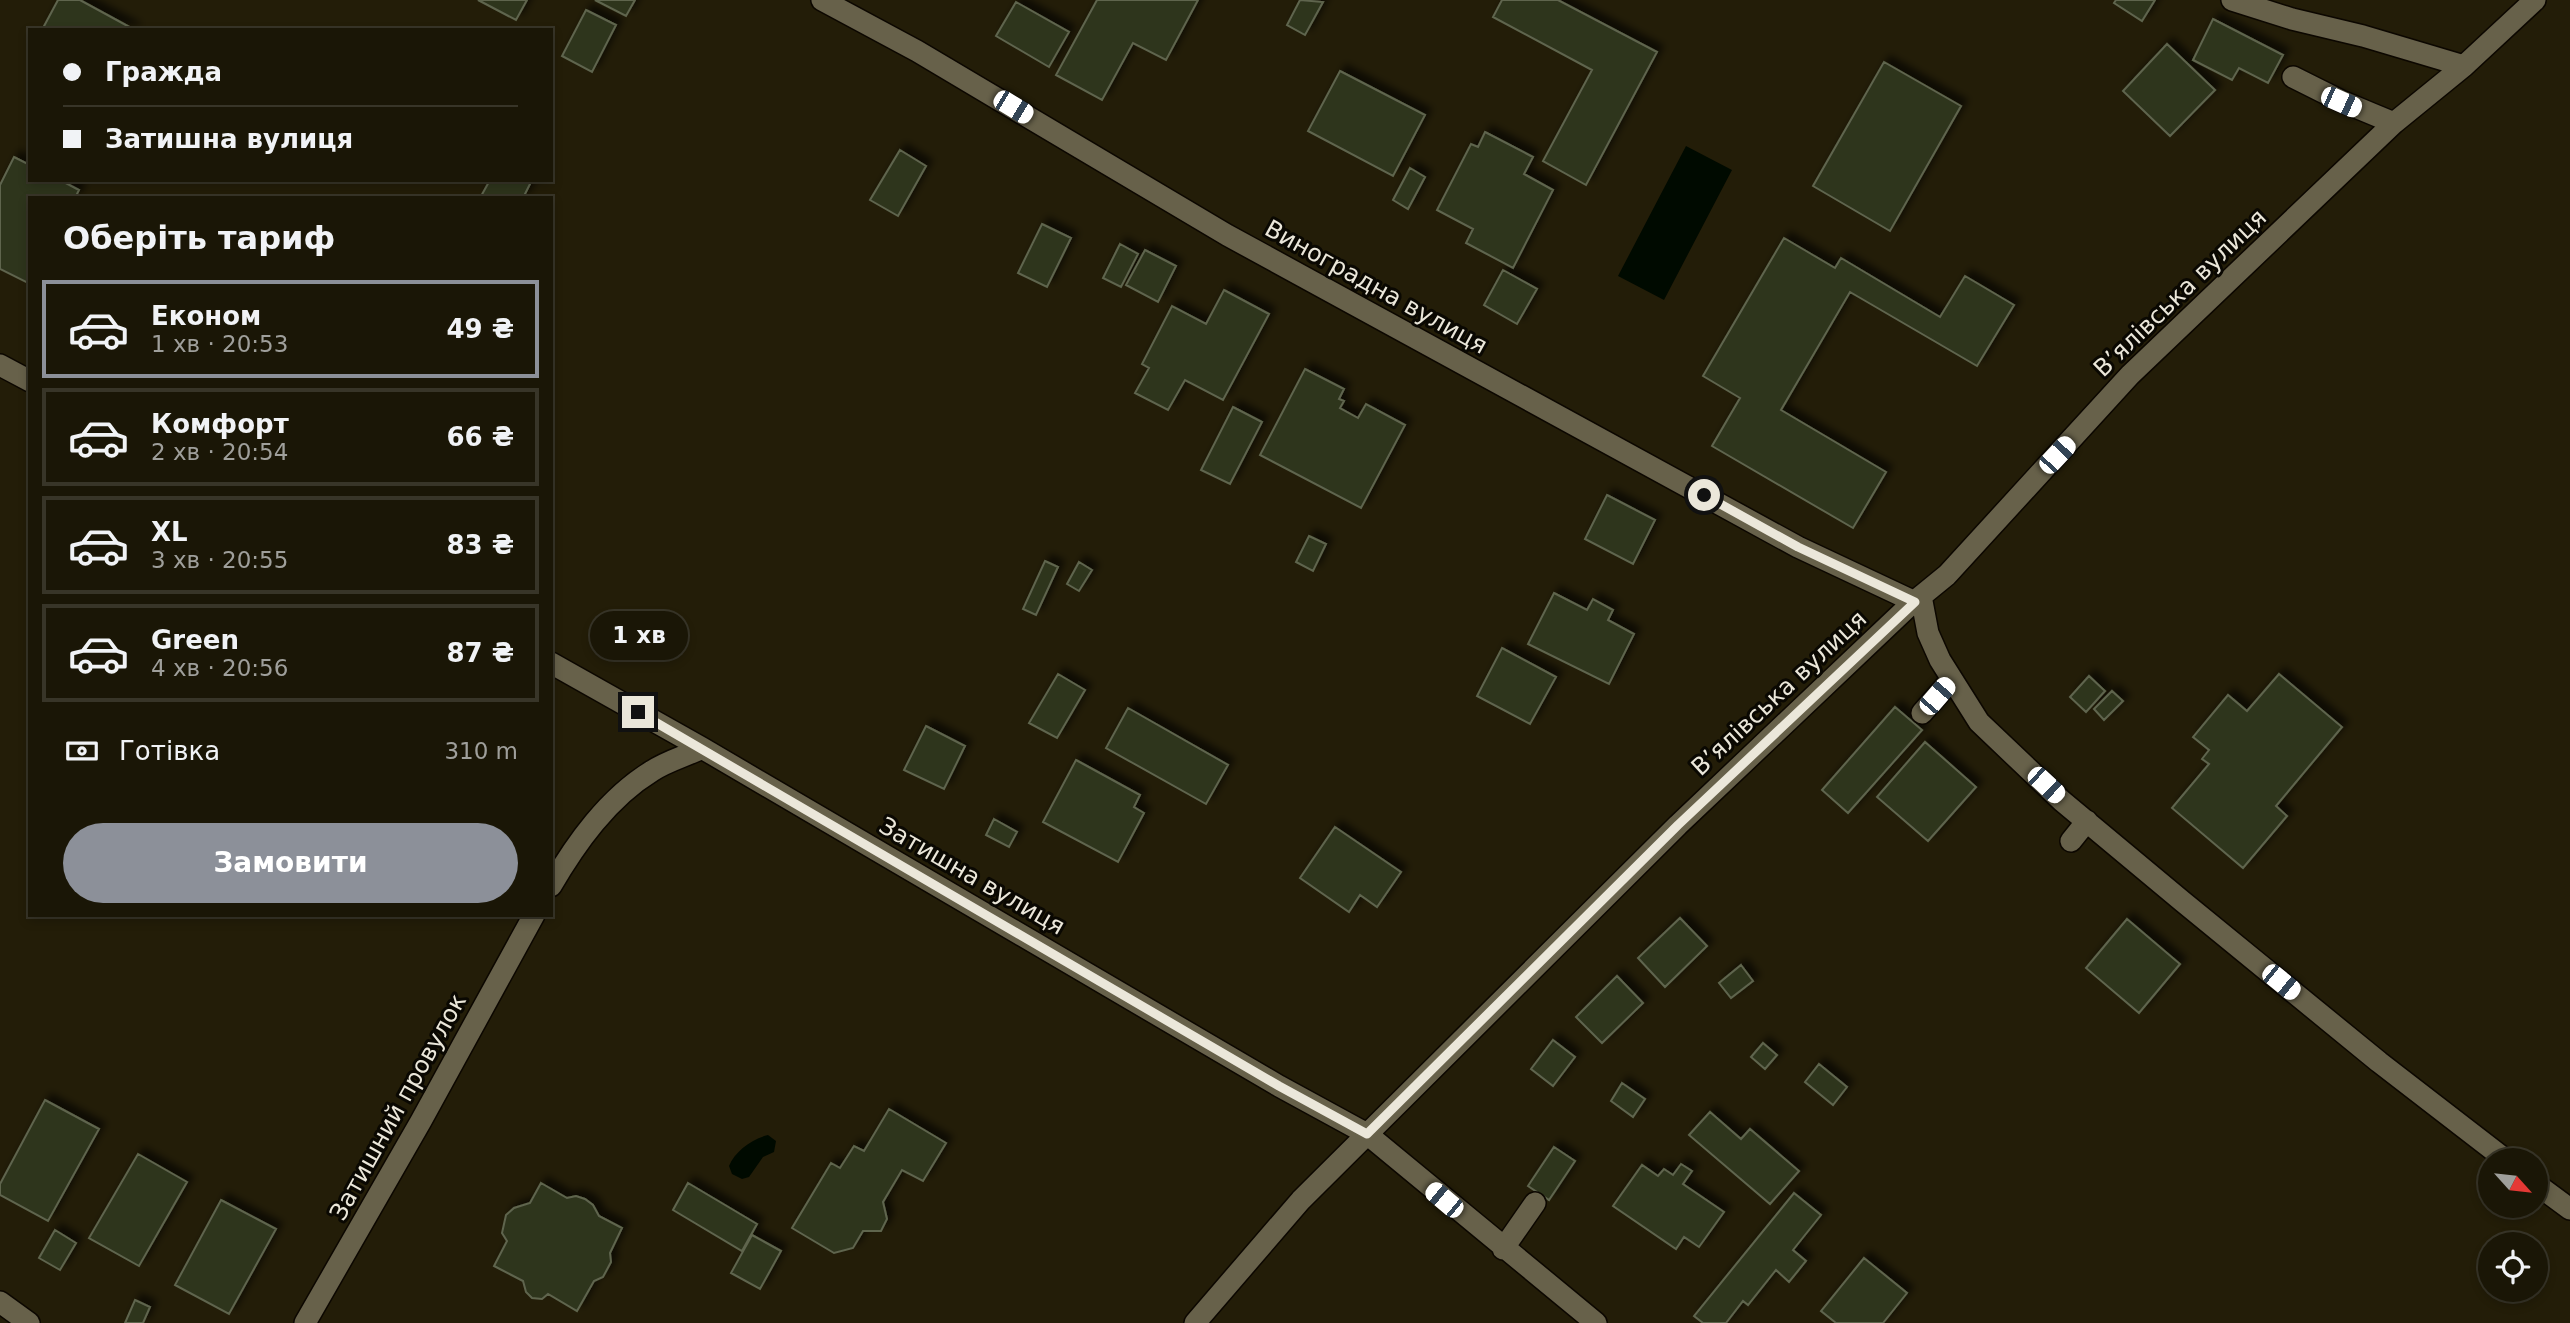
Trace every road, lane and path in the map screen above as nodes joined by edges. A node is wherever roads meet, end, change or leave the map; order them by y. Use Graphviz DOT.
graph roads {
  1 [pos="822,0"];
  2 [pos="2232,0"];
  3 [pos="2535,0"];
  4 [pos="2464,66"];
  5 [pos="2293,77"];
  6 [pos="2394,123"];
  7 [pos="0,365"];
  8 [pos="28,380"];
  9 [pos="1918,599"];
  10 [pos="553,664"];
  11 [pos="1952,679"];
  12 [pos="1922,713"];
  13 [pos="702,748"];
  14 [pos="2087,821"];
  15 [pos="2071,841"];
  16 [pos="553,883"];
  17 [pos="533,917"];
  18 [pos="1367,1134"];
  19 [pos="2491,1148"];
  20 [pos="2548,1193"];
  21 [pos="1535,1203"];
  22 [pos="2570,1209"];
  23 [pos="1503,1249"];
  24 [pos="0,1302"];
  25 [pos="29,1323"];
  26 [pos="305,1323"];
  27 [pos="1195,1323"];
  28 [pos="1596,1323"];
  1 -- 9 [label="street, Виноградна вулиця"];
  2 -- 4 [label="street"];
  3 -- 4 [label="street, В’ялівська вулиця"];
  4 -- 6 [label="street, В’ялівська вулиця"];
  5 -- 6 [label="street"];
  6 -- 9 [label="street, В’ялівська вулиця"];
  7 -- 8 [label="street"];
  9 -- 11 [label="street"];
  9 -- 18 [label="street, В’ялівська вулиця"];
  10 -- 13 [label="street, Затишна вулиця"];
  11 -- 12 [label="street"];
  11 -- 14 [label="street"];
  13 -- 16 [label="street"];
  13 -- 18 [label="street, Затишна вулиця"];
  14 -- 15 [label="street"];
  14 -- 19 [label="street"];
  17 -- 26 [label="street, Затишний провулок"];
  18 -- 23 [label="street, Затишна вулиця"];
  18 -- 27 [label="street, В’ялівська вулиця"];
  20 -- 22 [label="street"];
  21 -- 23 [label="street"];
  23 -- 28 [label="street, Затишна вулиця"];
  24 -- 25 [label="street"];
}
